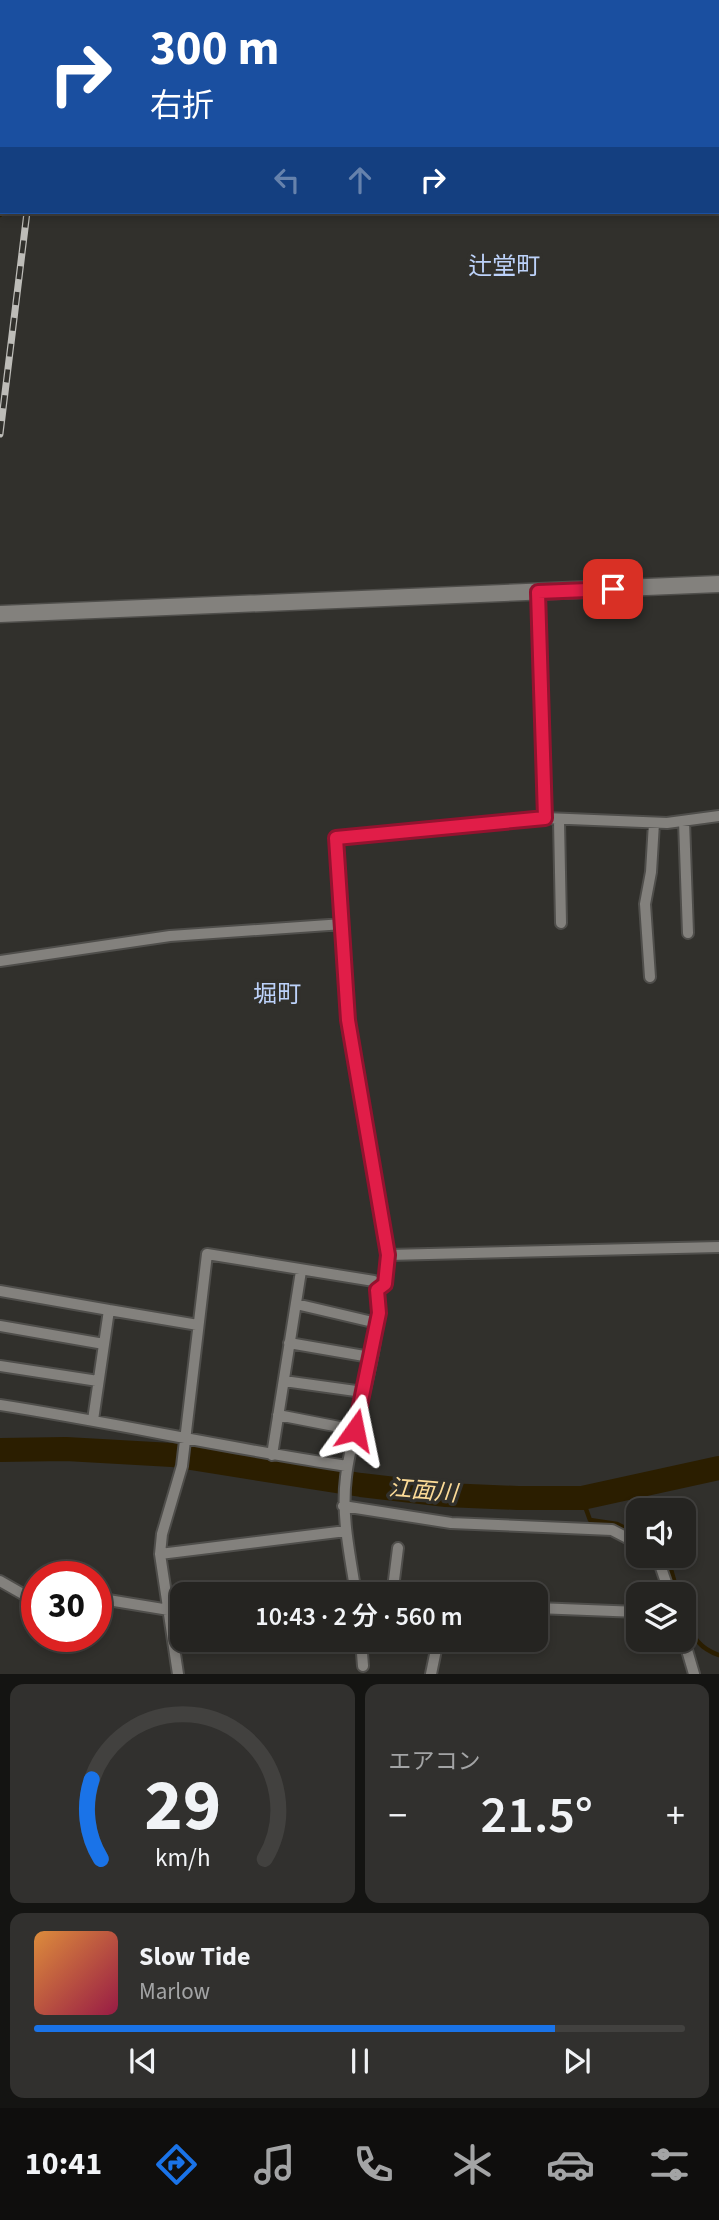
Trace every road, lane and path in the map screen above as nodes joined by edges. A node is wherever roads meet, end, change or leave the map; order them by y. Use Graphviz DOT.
graph roads {
  1 [pos="719,584"];
  2 [pos="538,592"];
  3 [pos="0,614"];
  4 [pos="719,816"];
  5 [pos="545,818"];
  6 [pos="559,821"];
  7 [pos="684,821"];
  8 [pos="654,823"];
  9 [pos="561,923"];
  10 [pos="343,924"];
  11 [pos="688,933"];
  12 [pos="0,961"];
  13 [pos="650,977"];
  14 [pos="719,1247"];
  15 [pos="388,1255"];
  16 [pos="301,1271"];
  17 [pos="377,1290"];
  18 [pos="0,1291"];
  19 [pos="296,1304"];
  20 [pos="109,1310"];
  21 [pos="377,1323"];
  22 [pos="198,1325"];
  23 [pos="0,1326"];
  24 [pos="289,1343"];
  25 [pos="104,1344"];
  26 [pos="370,1357"];
  27 [pos="0,1366"];
  28 [pos="98,1381"];
  29 [pos="284,1381"];
  30 [pos="363,1392"];
  31 [pos="0,1405"];
  32 [pos="278,1415"];
  33 [pos="93,1420"];
  34 [pos="355,1430"];
  35 [pos="184,1444"];
  36 [pos="272,1455"];
  37 [pos="346,1471"];
  38 [pos="343,1506"];
  39 [pos="346,1531"];
  40 [pos="626,1537"];
  41 [pos="398,1548"];
  42 [pos="160,1554"];
  43 [pos="0,1581"];
  44 [pos="354,1582"];
  45 [pos="394,1582"];
  46 [pos="21,1593"];
  47 [pos="112,1601"];
  48 [pos="548,1608"];
  49 [pos="169,1610"];
  50 [pos="626,1611"];
  51 [pos="170,1617"];
  52 [pos="175,1652"];
  53 [pos="362,1652"];
  54 [pos="436,1652"];
  55 [pos="688,1652"];
  56 [pos="363,1666"];
  57 [pos="178,1674"];
  58 [pos="431,1674"];
  59 [pos="694,1674"];
  1 -- 2 [label="street"];
  2 -- 3 [label="street"];
  2 -- 5 [label="street"];
  4 -- 7 [label="street"];
  5 -- 6 [label="street"];
  5 -- 10 [label="street"];
  6 -- 8 [label="street"];
  6 -- 9 [label="street"];
  7 -- 8 [label="street"];
  7 -- 11 [label="street"];
  8 -- 13 [label="street"];
  10 -- 12 [label="street"];
  10 -- 15 [label="street"];
  14 -- 15 [label="street"];
  15 -- 17 [label="street"];
  16 -- 17 [label="street"];
  16 -- 19 [label="street"];
  16 -- 22 [label="street"];
  17 -- 21 [label="street"];
  18 -- 20 [label="street"];
  19 -- 21 [label="street"];
  19 -- 24 [label="street"];
  20 -- 22 [label="street"];
  20 -- 25 [label="street"];
  21 -- 26 [label="street"];
  22 -- 35 [label="street"];
  23 -- 25 [label="street"];
  24 -- 26 [label="street"];
  24 -- 29 [label="street"];
  25 -- 28 [label="street"];
  26 -- 30 [label="street"];
  27 -- 28 [label="street"];
  28 -- 33 [label="street"];
  29 -- 30 [label="street"];
  29 -- 32 [label="street"];
  30 -- 34 [label="street"];
  31 -- 33 [label="street"];
  32 -- 34 [label="street"];
  32 -- 36 [label="street"];
  33 -- 35 [label="street"];
  34 -- 37 [label="street"];
  35 -- 36 [label="street"];
  35 -- 42 [label="street"];
  36 -- 37 [label="street"];
  37 -- 38 [label="street"];
  38 -- 39 [label="street"];
  38 -- 40 [label="street"];
  39 -- 42 [label="street"];
  39 -- 44 [label="street"];
  41 -- 45 [label="street"];
  42 -- 49 [label="street"];
  43 -- 46 [label="street"];
  47 -- 49 [label="street"];
  48 -- 50 [label="street"];
  49 -- 51 [label="street"];
  52 -- 57 [label="street"];
  53 -- 56 [label="street"];
  54 -- 58 [label="street"];
  55 -- 59 [label="street"];
}
